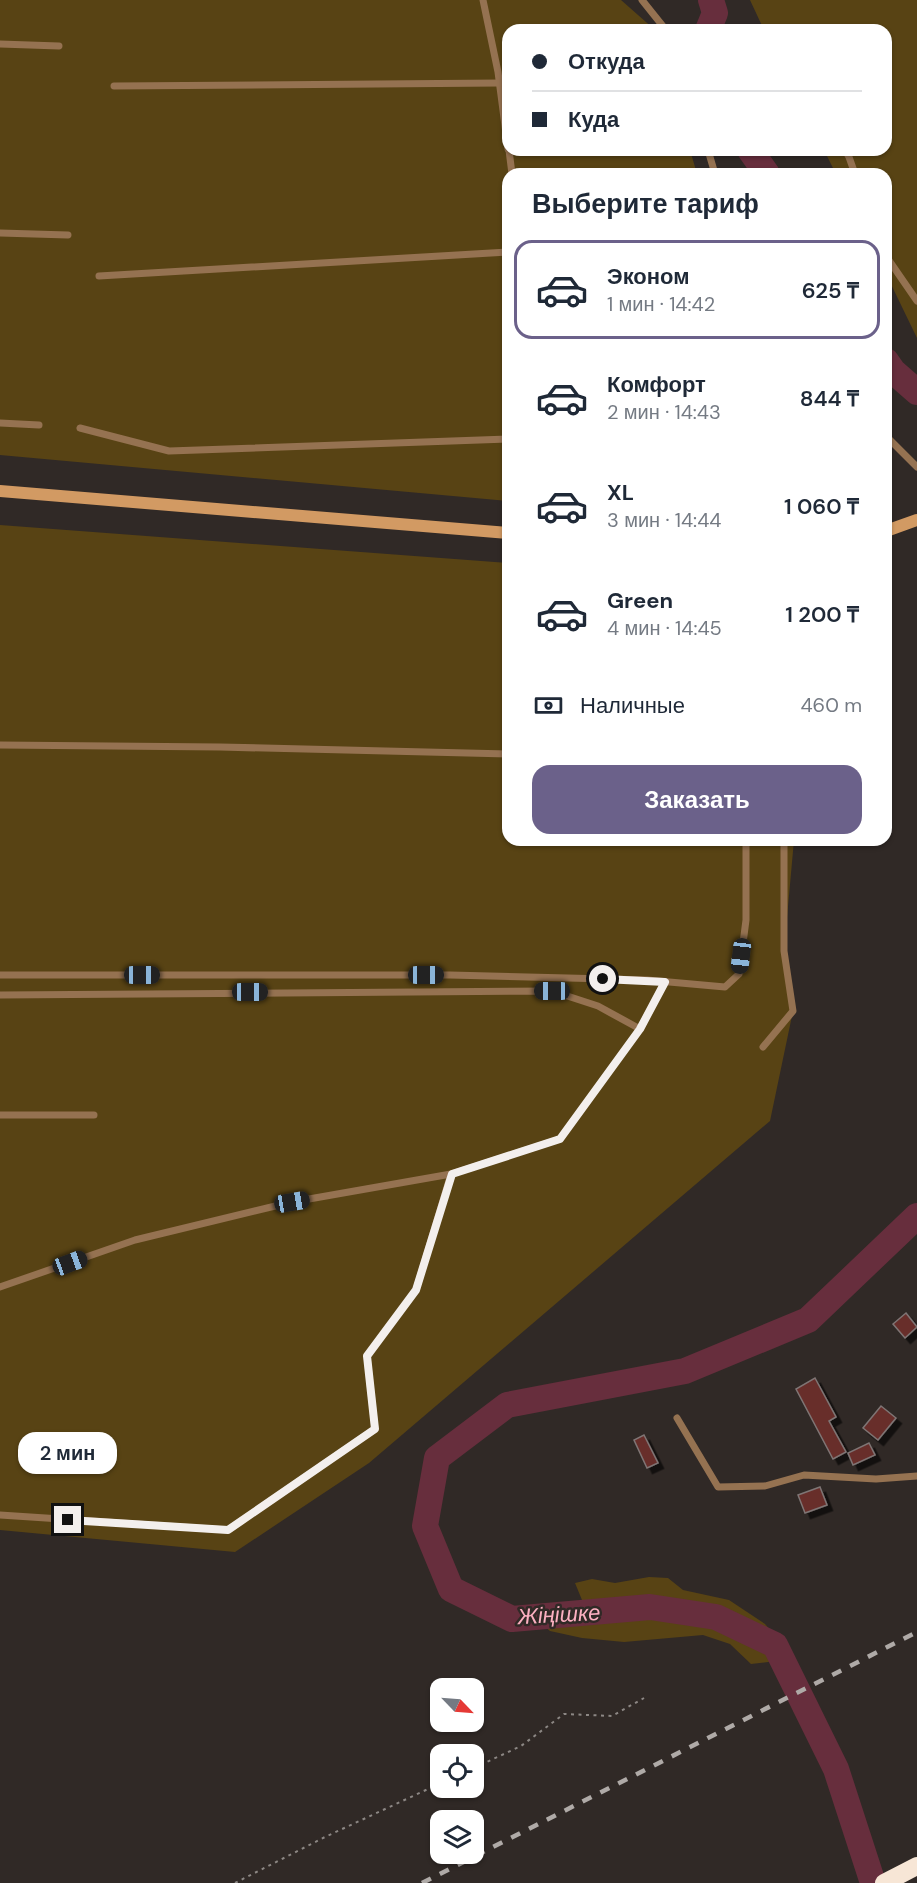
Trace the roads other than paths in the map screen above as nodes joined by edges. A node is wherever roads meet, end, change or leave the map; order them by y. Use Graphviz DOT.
graph roads {
  1 [pos="483,0"];
  2 [pos="642,0"];
  3 [pos="662,24"];
  4 [pos="0,44"];
  5 [pos="59,46"];
  6 [pos="500,82"];
  7 [pos="114,86"];
  8 [pos="502,97"];
  9 [pos="0,233"];
  10 [pos="68,235"];
  11 [pos="502,252"];
  12 [pos="892,265"];
  13 [pos="99,276"];
  14 [pos="917,301"];
  15 [pos="0,423"];
  16 [pos="39,425"];
  17 [pos="80,428"];
  18 [pos="502,439"];
  19 [pos="892,442"];
  20 [pos="917,467"];
  21 [pos="0,490"];
  22 [pos="917,520"];
  23 [pos="892,529"];
  24 [pos="502,532"];
  25 [pos="0,745"];
  26 [pos="502,753"];
  27 [pos="746,846"];
  28 [pos="784,846"];
  29 [pos="0,975"];
  30 [pos="665,982"];
  31 [pos="0,994"];
  32 [pos="640,1029"];
  33 [pos="763,1047"];
  34 [pos="0,1115"];
  35 [pos="93,1115"];
  36 [pos="452,1174"];
  37 [pos="0,1287"];
  38 [pos="677,1418"];
  39 [pos="917,1476"];
  40 [pos="0,1515"];
  41 [pos="917,1866"];
  42 [pos="884,1883"];
  1 -- 6 [label="lane"];
  2 -- 3 [label="lane"];
  4 -- 5 [label="lane"];
  6 -- 7 [label="lane"];
  6 -- 8 [label="lane"];
  9 -- 10 [label="lane"];
  11 -- 13 [label="lane"];
  12 -- 14 [label="lane"];
  15 -- 16 [label="lane"];
  17 -- 18 [label="lane"];
  19 -- 20 [label="lane"];
  21 -- 24 [label="street"];
  22 -- 23 [label="street"];
  25 -- 26 [label="lane"];
  27 -- 30 [label="lane"];
  28 -- 33 [label="lane"];
  29 -- 30 [label="lane"];
  30 -- 32 [label="lane"];
  31 -- 32 [label="lane"];
  32 -- 36 [label="lane"];
  34 -- 35 [label="lane"];
  36 -- 37 [label="lane"];
  36 -- 40 [label="lane"];
  38 -- 39 [label="lane"];
  41 -- 42 [label="highway"];
}
